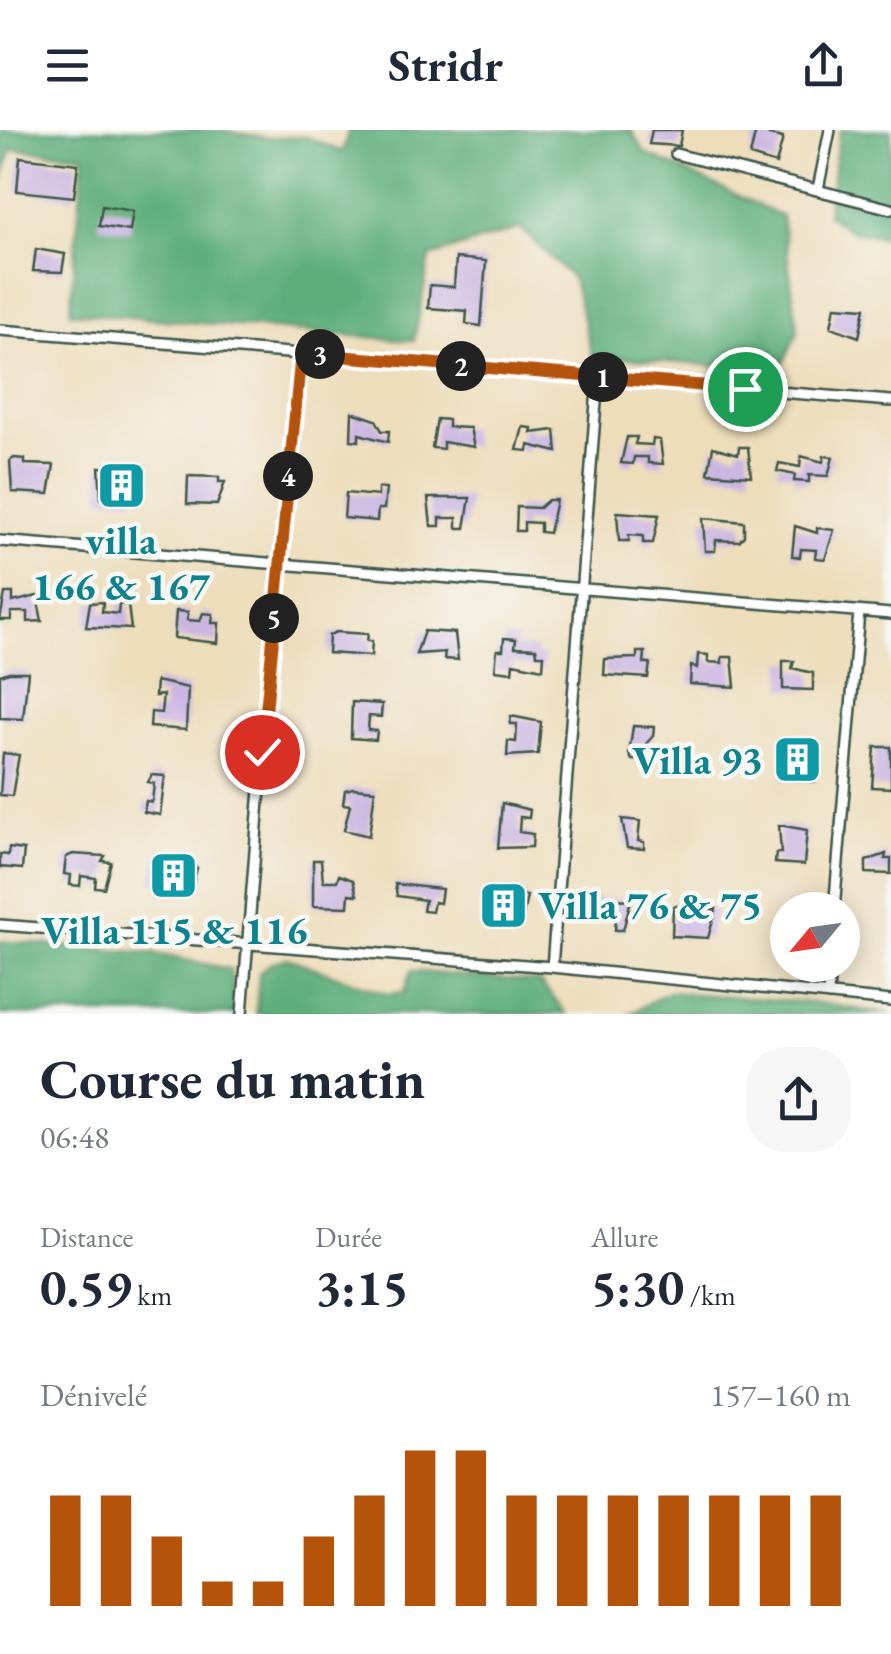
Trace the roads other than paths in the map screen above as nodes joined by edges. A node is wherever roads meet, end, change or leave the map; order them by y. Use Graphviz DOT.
graph roads {
  1 [pos="830,130"];
  2 [pos="676,154"];
  3 [pos="818,189"];
  4 [pos="891,209"];
  5 [pos="0,330"];
  6 [pos="301,353"];
  7 [pos="598,377"];
  8 [pos="891,401"];
  9 [pos="0,541"];
  10 [pos="278,563"];
  11 [pos="582,587"];
  12 [pos="859,612"];
  13 [pos="891,614"];
  14 [pos="836,892"];
  15 [pos="0,925"];
  16 [pos="247,947"];
  17 [pos="552,967"];
  18 [pos="829,982"];
  19 [pos="828,994"];
  20 [pos="891,1001"];
  21 [pos="242,1014"];
  1 -- 3 [label="street"];
  2 -- 3 [label="street"];
  3 -- 4 [label="street"];
  5 -- 6 [label="street"];
  6 -- 7 [label="street"];
  6 -- 10 [label="street"];
  7 -- 8 [label="street"];
  7 -- 11 [label="street"];
  9 -- 10 [label="street"];
  10 -- 11 [label="street"];
  10 -- 16 [label="street"];
  11 -- 12 [label="street"];
  11 -- 17 [label="street"];
  12 -- 13 [label="street"];
  12 -- 14 [label="street"];
  15 -- 16 [label="street"];
  16 -- 17 [label="street"];
  16 -- 21 [label="street"];
  17 -- 19 [label="street"];
  18 -- 19 [label="street"];
  19 -- 20 [label="street"];
}
